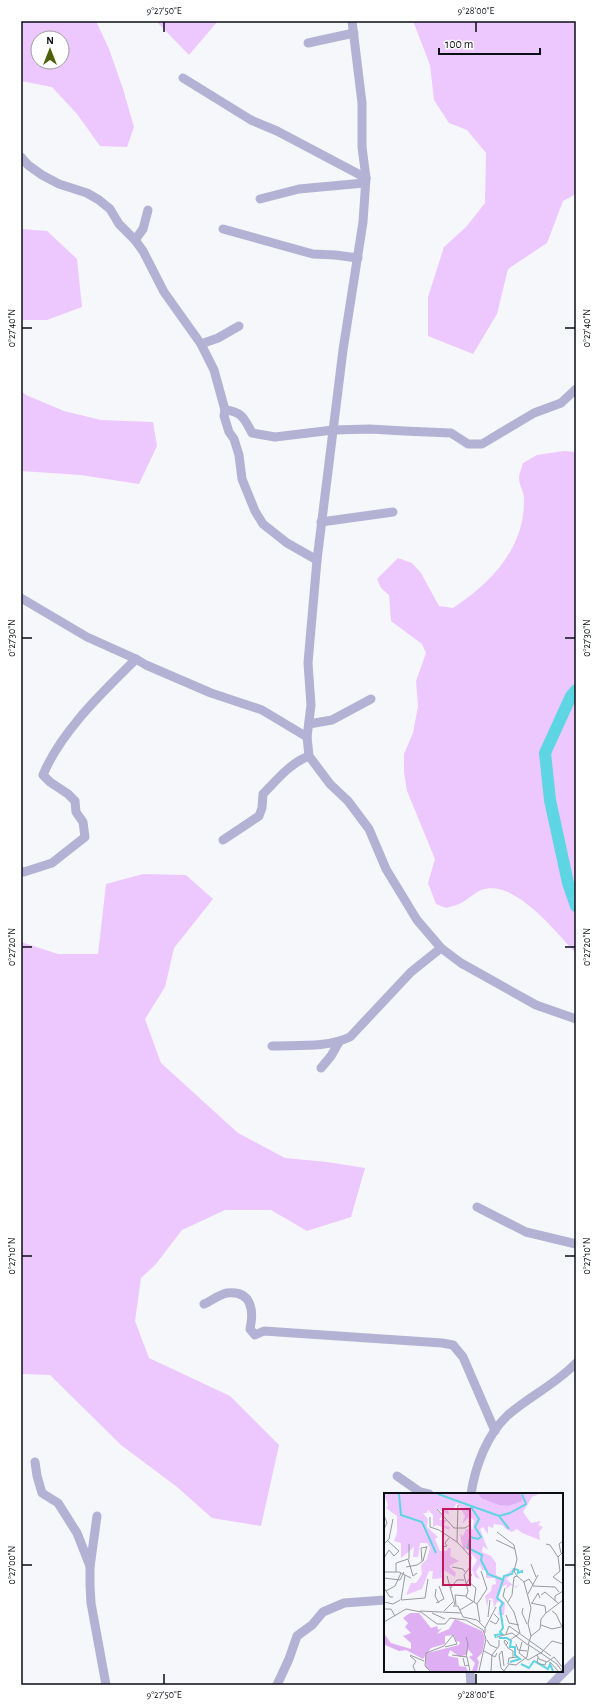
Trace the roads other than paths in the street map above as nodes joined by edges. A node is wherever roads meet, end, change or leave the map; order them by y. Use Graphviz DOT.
graph roads {
  1 [pos="352,21"];
  2 [pos="354,33"];
  3 [pos="308,43"];
  4 [pos="183,78"];
  5 [pos="21,156"];
  6 [pos="365,181"];
  7 [pos="260,199"];
  8 [pos="148,210"];
  9 [pos="223,229"];
  10 [pos="135,240"];
  11 [pos="358,258"];
  12 [pos="239,326"];
  13 [pos="201,344"];
  14 [pos="576,389"];
  15 [pos="225,410"];
  16 [pos="333,430"];
  17 [pos="393,512"];
  18 [pos="321,522"];
  19 [pos="317,560"];
  20 [pos="21,598"];
  21 [pos="136,659"];
  22 [pos="371,700"];
  23 [pos="310,724"];
  24 [pos="308,737"];
  25 [pos="309,756"];
  26 [pos="223,840"];
  27 [pos="21,871"];
  28 [pos="441,948"];
  29 [pos="576,1019"];
  30 [pos="339,1042"];
  31 [pos="272,1046"];
  32 [pos="321,1068"];
  33 [pos="477,1207"];
  34 [pos="576,1244"];
  35 [pos="204,1304"];
  36 [pos="576,1363"];
  37 [pos="495,1431"];
  38 [pos="35,1462"];
  39 [pos="397,1476"];
  40 [pos="424,1493"];
  41 [pos="471,1493"];
  42 [pos="97,1516"];
  43 [pos="90,1567"];
  44 [pos="384,1600"];
  45 [pos="576,1660"];
  46 [pos="470,1672"];
  47 [pos="106,1685"];
  48 [pos="277,1685"];
  49 [pos="471,1685"];
  50 [pos="551,1685"];
  1 -- 2 [label="street"];
  2 -- 3 [label="street"];
  2 -- 6 [label="street"];
  4 -- 6 [label="street"];
  5 -- 10 [label="street"];
  6 -- 7 [label="street"];
  6 -- 11 [label="street"];
  8 -- 10 [label="street"];
  9 -- 11 [label="street"];
  10 -- 13 [label="street"];
  11 -- 16 [label="street"];
  12 -- 13 [label="street"];
  13 -- 15 [label="street"];
  14 -- 16 [label="street"];
  15 -- 16 [label="street"];
  15 -- 19 [label="street"];
  16 -- 18 [label="street"];
  17 -- 18 [label="street"];
  18 -- 19 [label="street"];
  19 -- 23 [label="street"];
  20 -- 21 [label="street"];
  21 -- 24 [label="street"];
  21 -- 27 [label="street"];
  22 -- 23 [label="street"];
  23 -- 24 [label="street"];
  24 -- 25 [label="street"];
  25 -- 26 [label="street"];
  25 -- 28 [label="street"];
  28 -- 29 [label="street"];
  28 -- 30 [label="street"];
  30 -- 31 [label="street"];
  30 -- 32 [label="street"];
  33 -- 34 [label="street"];
  35 -- 37 [label="street"];
  36 -- 37 [label="street"];
  37 -- 41 [label="street"];
  38 -- 43 [label="street"];
  39 -- 40 [label="street"];
  42 -- 43 [label="street"];
  43 -- 47 [label="street"];
  44 -- 48 [label="street"];
  45 -- 50 [label="street"];
  46 -- 49 [label="street"];
}
